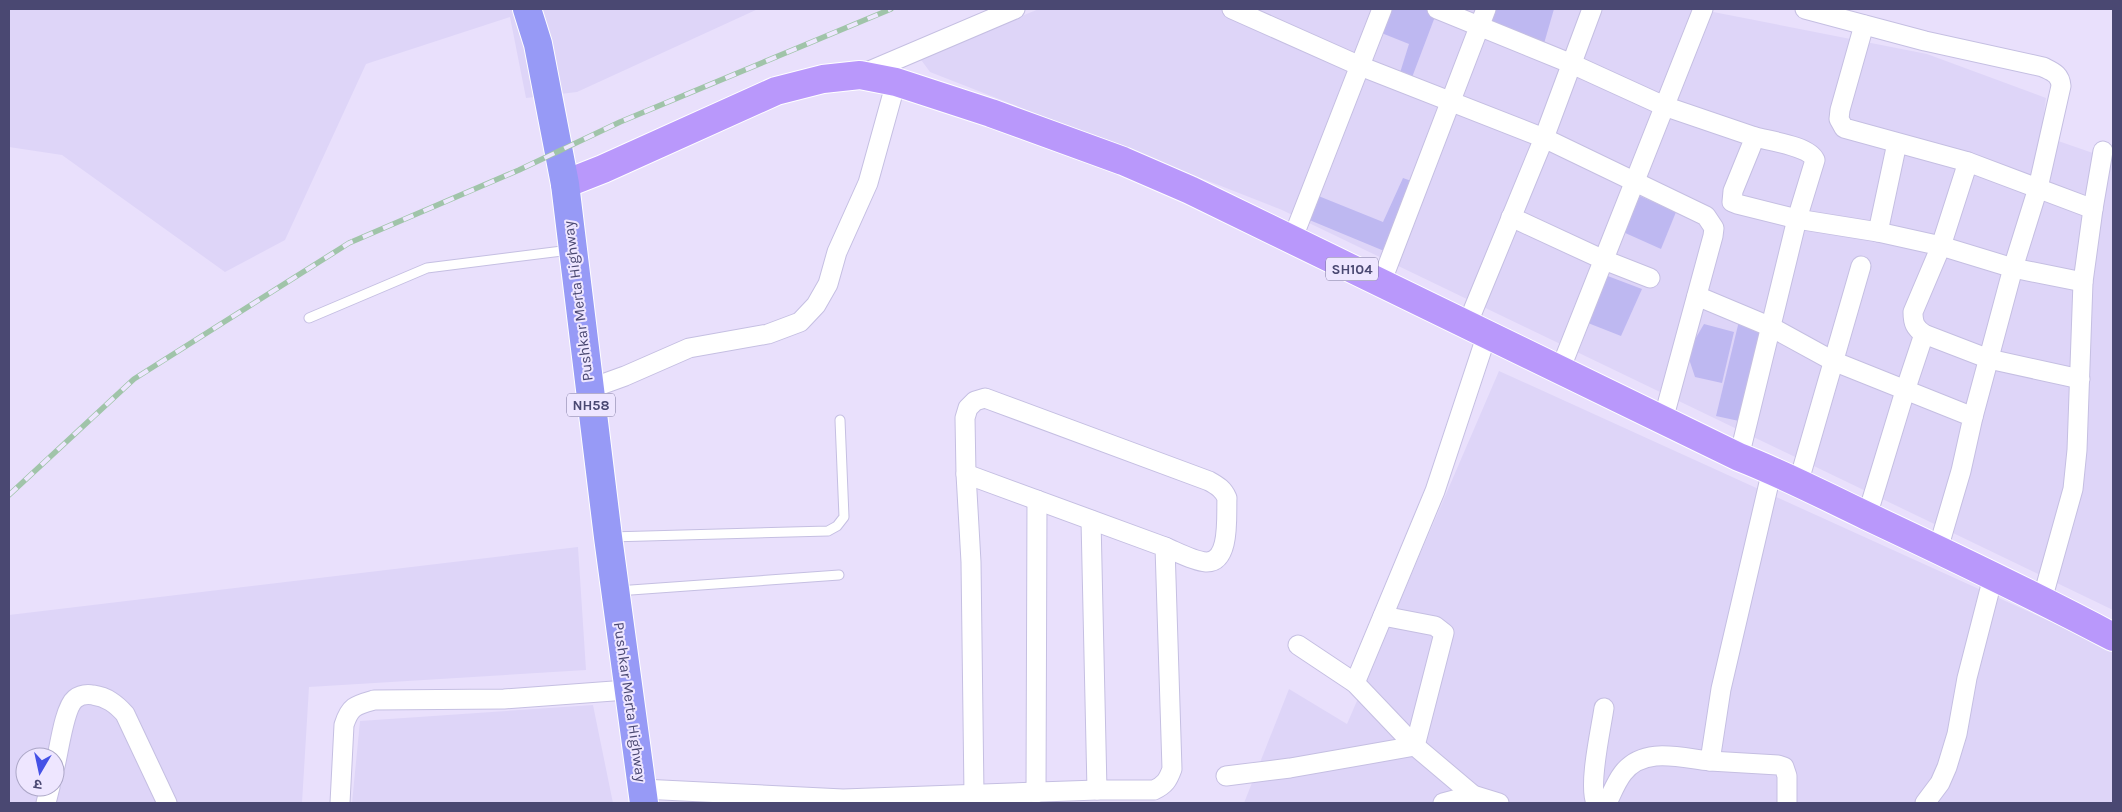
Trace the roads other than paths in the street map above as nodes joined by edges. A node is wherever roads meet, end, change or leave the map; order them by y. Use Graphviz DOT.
graph roads {
  1 [pos="527,9"];
  2 [pos="1015,9"];
  3 [pos="1232,9"];
  4 [pos="1382,9"];
  5 [pos="1437,9"];
  6 [pos="1486,9"];
  7 [pos="1592,9"];
  8 [pos="1703,9"];
  9 [pos="1805,9"];
  10 [pos="1864,25"];
  11 [pos="1479,28"];
  12 [pos="1572,64"];
  13 [pos="1360,66"];
  14 [pos="860,75"];
  15 [pos="896,82"];
  16 [pos="1452,101"];
  17 [pos="1664,106"];
  18 [pos="1755,137"];
  19 [pos="1544,138"];
  20 [pos="1897,143"];
  21 [pos="2103,151"];
  22 [pos="1968,162"];
  23 [pos="1635,180"];
  24 [pos="564,184"];
  25 [pos="2038,188"];
  26 [pos="2092,209"];
  27 [pos="1511,217"];
  28 [pos="1797,219"];
  29 [pos="1878,232"];
  30 [pos="1292,240"];
  31 [pos="1941,246"];
  32 [pos="573,250"];
  33 [pos="1604,260"];
  34 [pos="1861,266"];
  35 [pos="2013,268"];
  36 [pos="1650,278"];
  37 [pos="2083,282"];
  38 [pos="1381,283"];
  39 [pos="1696,296"];
  40 [pos="309,318"];
  41 [pos="1771,327"];
  42 [pos="1477,330"];
  43 [pos="1924,334"];
  44 [pos="1989,359"];
  45 [pos="1833,360"];
  46 [pos="1560,370"];
  47 [pos="2080,379"];
  48 [pos="589,389"];
  49 [pos="1905,391"];
  50 [pos="1973,417"];
  51 [pos="840,420"];
  52 [pos="1663,420"];
  53 [pos="1739,457"];
  54 [pos="1772,470"];
  55 [pos="966,474"];
  56 [pos="1798,484"];
  57 [pos="1037,500"];
  58 [pos="1867,516"];
  59 [pos="1091,520"];
  60 [pos="608,537"];
  61 [pos="1165,548"];
  62 [pos="1938,549"];
  63 [pos="839,576"];
  64 [pos="1993,576"];
  65 [pos="614,591"];
  66 [pos="2042,600"];
  67 [pos="1383,616"];
  68 [pos="2113,637"];
  69 [pos="1298,645"];
  70 [pos="1354,683"];
  71 [pos="627,690"];
  72 [pos="1604,708"];
  73 [pos="1415,746"];
  74 [pos="60,747"];
  75 [pos="1710,762"];
  76 [pos="1226,776"];
  77 [pos="1097,790"];
  78 [pos="1036,793"];
  79 [pos="974,795"];
  80 [pos="643,796"];
  81 [pos="1484,800"];
  82 [pos="166,803"];
  83 [pos="340,803"];
  84 [pos="1443,803"];
  85 [pos="1596,803"];
  86 [pos="1607,803"];
  87 [pos="1787,803"];
  88 [pos="1925,803"];
  1 -- 24 [label="highway, Pushkar Merta Highway / NH58"];
  2 -- 14 [label="street"];
  3 -- 13 [label="street"];
  4 -- 13 [label="street"];
  5 -- 11 [label="street"];
  6 -- 11 [label="street"];
  7 -- 12 [label="street"];
  8 -- 17 [label="street"];
  9 -- 10 [label="street"];
  10 -- 20 [label="street"];
  10 -- 25 [label="street"];
  11 -- 12 [label="street"];
  11 -- 16 [label="street"];
  12 -- 17 [label="street"];
  12 -- 19 [label="street"];
  13 -- 16 [label="street"];
  13 -- 30 [label="street"];
  14 -- 15 [label="main road, SH104"];
  14 -- 24 [label="main road, SH104"];
  15 -- 30 [label="main road, SH104"];
  15 -- 48 [label="street"];
  16 -- 19 [label="street"];
  16 -- 38 [label="street"];
  17 -- 18 [label="street"];
  17 -- 23 [label="street"];
  18 -- 28 [label="street"];
  18 -- 28 [label="street"];
  19 -- 23 [label="street"];
  19 -- 27 [label="street"];
  20 -- 22 [label="street"];
  20 -- 29 [label="street"];
  21 -- 26 [label="street"];
  22 -- 25 [label="street"];
  22 -- 31 [label="street"];
  23 -- 33 [label="street"];
  23 -- 39 [label="street"];
  24 -- 32 [label="highway, Pushkar Merta Highway / NH58"];
  25 -- 26 [label="street"];
  25 -- 35 [label="street"];
  26 -- 37 [label="street"];
  27 -- 33 [label="street"];
  27 -- 42 [label="street"];
  28 -- 29 [label="street"];
  28 -- 41 [label="street"];
  29 -- 31 [label="street"];
  30 -- 38 [label="main road, SH104"];
  31 -- 35 [label="street"];
  31 -- 43 [label="street"];
  32 -- 40 [label="lane"];
  32 -- 48 [label="highway, Pushkar Merta Highway / NH58"];
  33 -- 36 [label="street"];
  33 -- 46 [label="street"];
  34 -- 45 [label="street"];
  35 -- 37 [label="street"];
  35 -- 44 [label="street"];
  37 -- 47 [label="street"];
  38 -- 42 [label="main road, SH104"];
  39 -- 41 [label="street"];
  39 -- 52 [label="street"];
  41 -- 45 [label="street"];
  41 -- 53 [label="street"];
  42 -- 46 [label="main road, SH104"];
  42 -- 67 [label="street"];
  43 -- 44 [label="street"];
  43 -- 49 [label="street"];
  44 -- 47 [label="street"];
  44 -- 50 [label="street"];
  45 -- 49 [label="street"];
  45 -- 56 [label="street"];
  46 -- 52 [label="main road, SH104"];
  47 -- 66 [label="street"];
  48 -- 60 [label="highway, Pushkar Merta Highway / NH58"];
  49 -- 50 [label="street"];
  49 -- 58 [label="street"];
  50 -- 62 [label="street"];
  51 -- 60 [label="lane"];
  52 -- 53 [label="main road, SH104"];
  53 -- 54 [label="main road, SH104"];
  54 -- 56 [label="main road, SH104"];
  54 -- 75 [label="street"];
  55 -- 57 [label="street"];
  55 -- 61 [label="street"];
  55 -- 79 [label="street"];
  56 -- 58 [label="main road, SH104"];
  57 -- 59 [label="street"];
  57 -- 78 [label="street"];
  58 -- 62 [label="main road, SH104"];
  59 -- 61 [label="street"];
  59 -- 77 [label="street"];
  60 -- 65 [label="highway, Pushkar Merta Highway / NH58"];
  61 -- 77 [label="street"];
  62 -- 64 [label="main road, SH104"];
  63 -- 65 [label="lane"];
  64 -- 66 [label="main road, SH104"];
  64 -- 88 [label="street"];
  65 -- 71 [label="highway, Pushkar Merta Highway / NH58"];
  66 -- 68 [label="main road, SH104"];
  67 -- 70 [label="street"];
  67 -- 73 [label="street"];
  69 -- 70 [label="street"];
  70 -- 73 [label="street"];
  71 -- 80 [label="highway, Pushkar Merta Highway / NH58"];
  71 -- 83 [label="street"];
  72 -- 85 [label="street"];
  73 -- 76 [label="street"];
  73 -- 81 [label="street"];
  74 -- 82 [label="street"];
  75 -- 86 [label="street"];
  75 -- 87 [label="street"];
  77 -- 78 [label="street"];
  78 -- 79 [label="street"];
  79 -- 80 [label="street"];
  81 -- 84 [label="street"];
}
